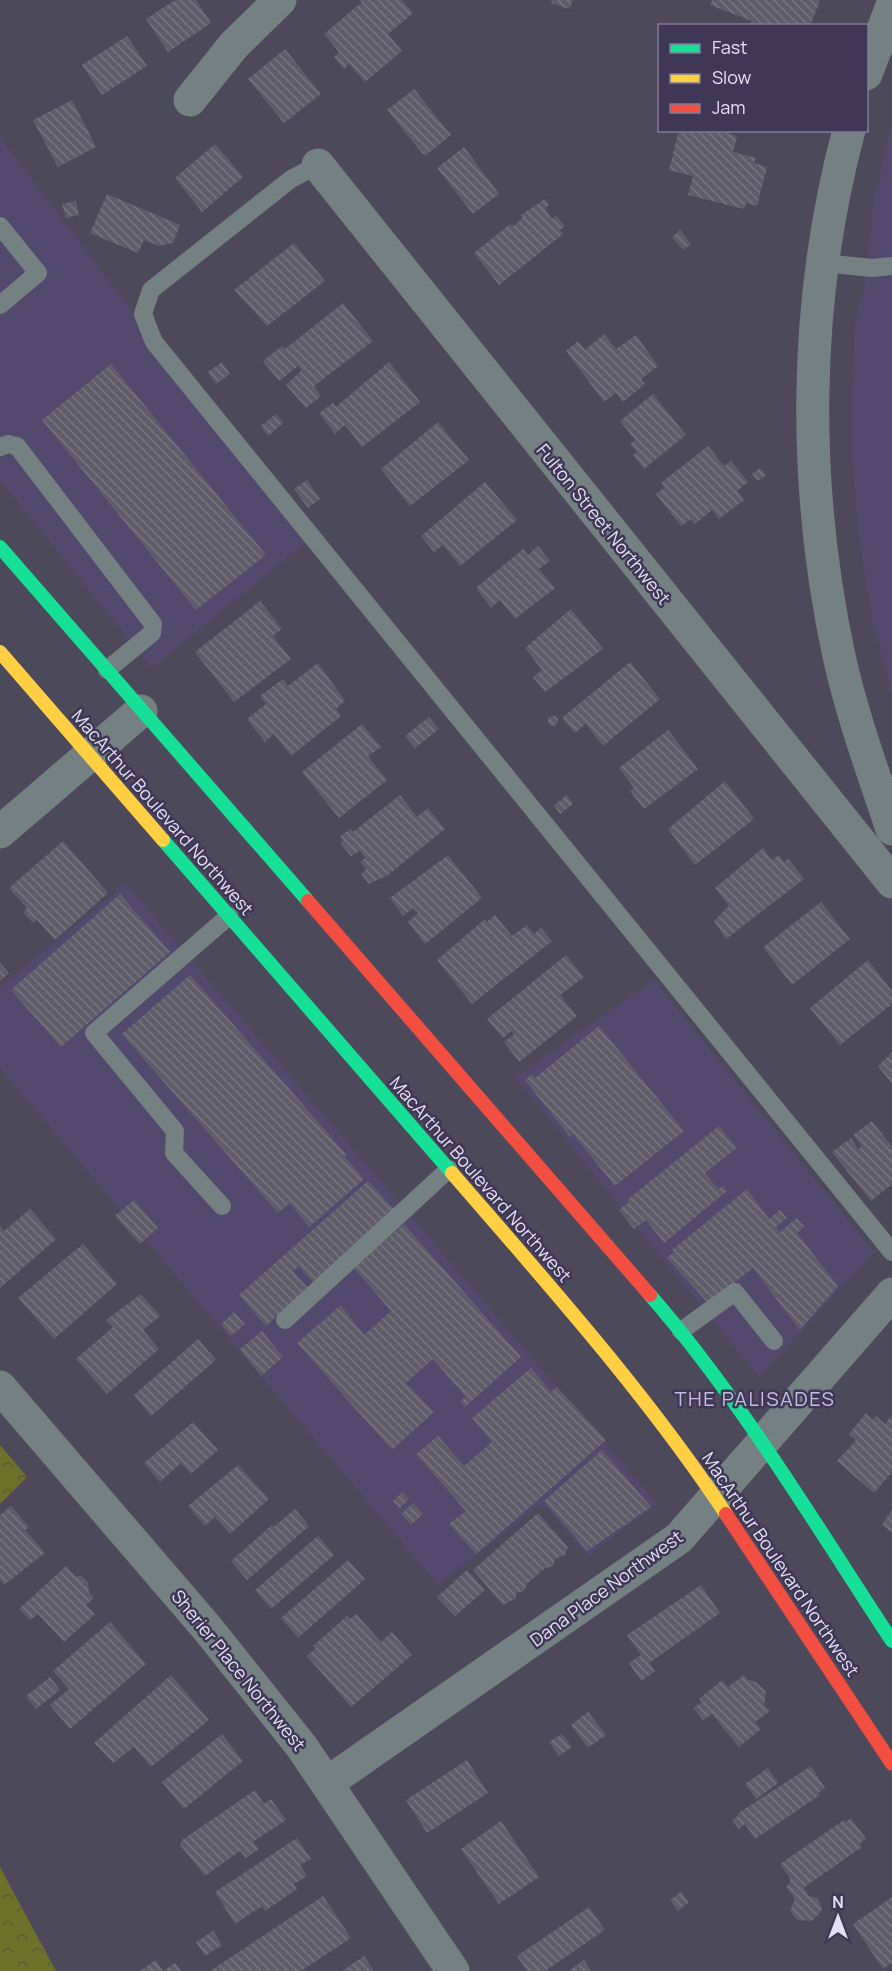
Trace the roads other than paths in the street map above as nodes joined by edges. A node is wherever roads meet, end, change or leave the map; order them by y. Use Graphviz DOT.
graph roads {
  1 [pos="280,0"];
  2 [pos="892,6"];
  3 [pos="868,71"];
  4 [pos="190,100"];
  5 [pos="849,132"];
  6 [pos="318,165"];
  7 [pos="0,226"];
  8 [pos="823,263"];
  9 [pos="892,266"];
  10 [pos="0,305"];
  11 [pos="0,447"];
  12 [pos="0,547"];
  13 [pos="0,652"];
  14 [pos="107,670"];
  15 [pos="141,711"];
  16 [pos="91,754"];
  17 [pos="892,829"];
  18 [pos="0,832"];
  19 [pos="892,882"];
  20 [pos="229,916"];
  21 [pos="449,1169"];
  22 [pos="222,1206"];
  23 [pos="892,1252"];
  24 [pos="892,1294"];
  25 [pos="285,1320"];
  26 [pos="681,1331"];
  27 [pos="774,1341"];
  28 [pos="0,1387"];
  29 [pos="761,1444"];
  30 [pos="715,1500"];
  31 [pos="892,1641"];
  32 [pos="892,1764"];
  33 [pos="327,1784"];
  34 [pos="453,1971"];
  1 -- 4 [label="street"];
  2 -- 3 [label="street"];
  5 -- 8 [label="street"];
  6 -- 19 [label="street, Fulton Street Northwest"];
  6 -- 23 [label="lane"];
  7 -- 10 [label="lane"];
  8 -- 9 [label="lane"];
  8 -- 17 [label="street"];
  11 -- 14 [label="lane"];
  12 -- 14 [label="main road"];
  13 -- 16 [label="main road, MacArthur Boulevard Northwest"];
  14 -- 15 [label="main road"];
  15 -- 16 [label="street"];
  15 -- 26 [label="main road"];
  16 -- 18 [label="street"];
  16 -- 20 [label="main road, MacArthur Boulevard Northwest"];
  20 -- 21 [label="main road, MacArthur Boulevard Northwest"];
  20 -- 22 [label="lane"];
  21 -- 25 [label="lane"];
  21 -- 30 [label="main road, MacArthur Boulevard Northwest"];
  24 -- 29 [label="street, Dana Place Northwest"];
  26 -- 27 [label="lane"];
  26 -- 29 [label="main road"];
  28 -- 33 [label="street, Sherier Place Northwest"];
  29 -- 30 [label="street, Dana Place Northwest"];
  29 -- 31 [label="main road"];
  30 -- 32 [label="main road, MacArthur Boulevard Northwest"];
  30 -- 33 [label="street, Dana Place Northwest"];
  33 -- 34 [label="street, Sherier Place Northwest"];
}
